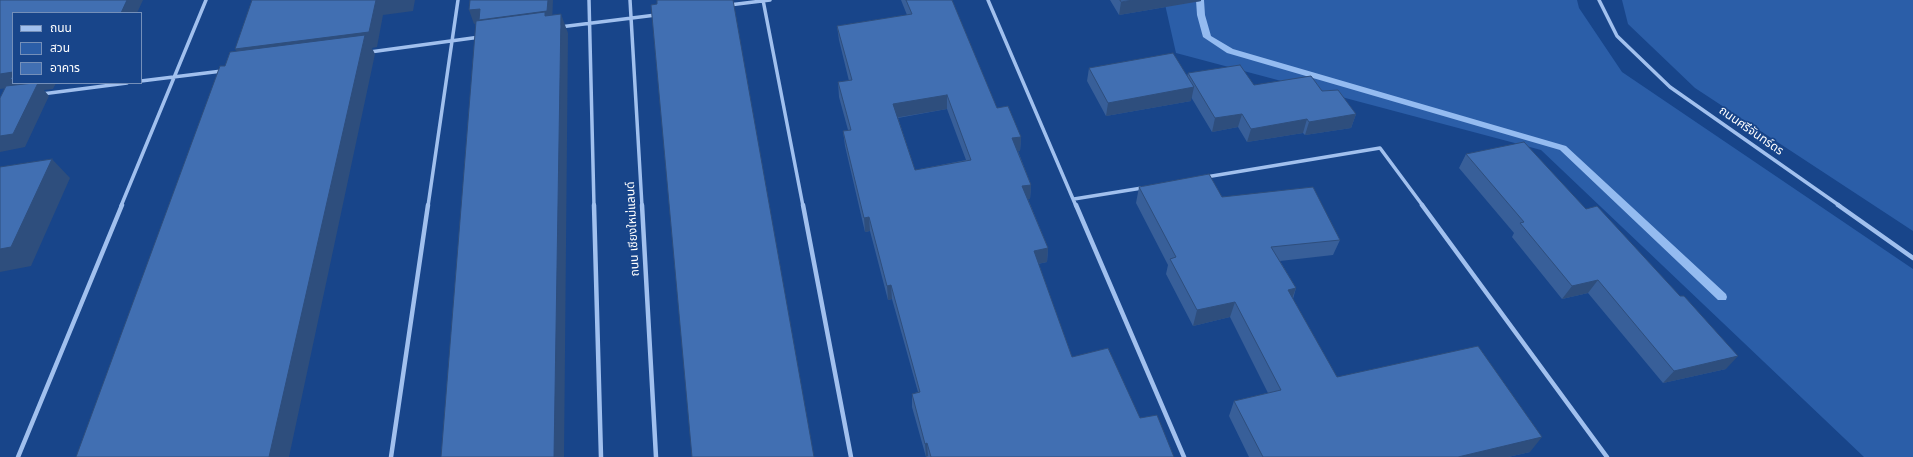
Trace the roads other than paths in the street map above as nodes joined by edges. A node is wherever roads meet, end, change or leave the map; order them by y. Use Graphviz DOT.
graph roads {
  1 [pos="206,0"];
  2 [pos="458,0"];
  3 [pos="589,0"];
  4 [pos="630,0"];
  5 [pos="763,0"];
  6 [pos="770,0"];
  7 [pos="988,0"];
  8 [pos="1599,0"];
  9 [pos="724,6"];
  10 [pos="662,14"];
  11 [pos="631,18"];
  12 [pos="590,23"];
  13 [pos="552,28"];
  14 [pos="483,37"];
  15 [pos="453,41"];
  16 [pos="366,52"];
  17 [pos="231,70"];
  18 [pos="175,77"];
  19 [pos="142,81"];
  20 [pos="119,84"];
  21 [pos="37,94"];
  22 [pos="1199,178"];
  23 [pos="1144,187"];
  24 [pos="1074,199"];
  25 [pos="1913,258"];
  26 [pos="18,457"];
  27 [pos="391,457"];
  28 [pos="600,457"];
  29 [pos="656,457"];
  30 [pos="851,457"];
  31 [pos="1184,457"];
  32 [pos="1607,457"];
  1 -- 18 [label="street"];
  2 -- 15 [label="street"];
  3 -- 12 [label="street"];
  4 -- 11 [label="street, ถนน เชียงใหม่แลนด์"];
  5 -- 6 [label="street"];
  5 -- 9 [label="street"];
  5 -- 30 [label="street"];
  7 -- 24 [label="street"];
  8 -- 25 [label="street, ถนนศรีจันทร์ดร"];
  10 -- 11 [label="street"];
  11 -- 12 [label="street"];
  11 -- 29 [label="street, ถนน เชียงใหม่แลนด์"];
  12 -- 13 [label="street"];
  12 -- 28 [label="street"];
  14 -- 15 [label="street"];
  15 -- 16 [label="street"];
  15 -- 27 [label="street"];
  17 -- 18 [label="street"];
  18 -- 19 [label="street"];
  18 -- 26 [label="street"];
  20 -- 21 [label="street"];
  22 -- 32 [label="street"];
  23 -- 24 [label="street"];
  24 -- 31 [label="street"];
}
